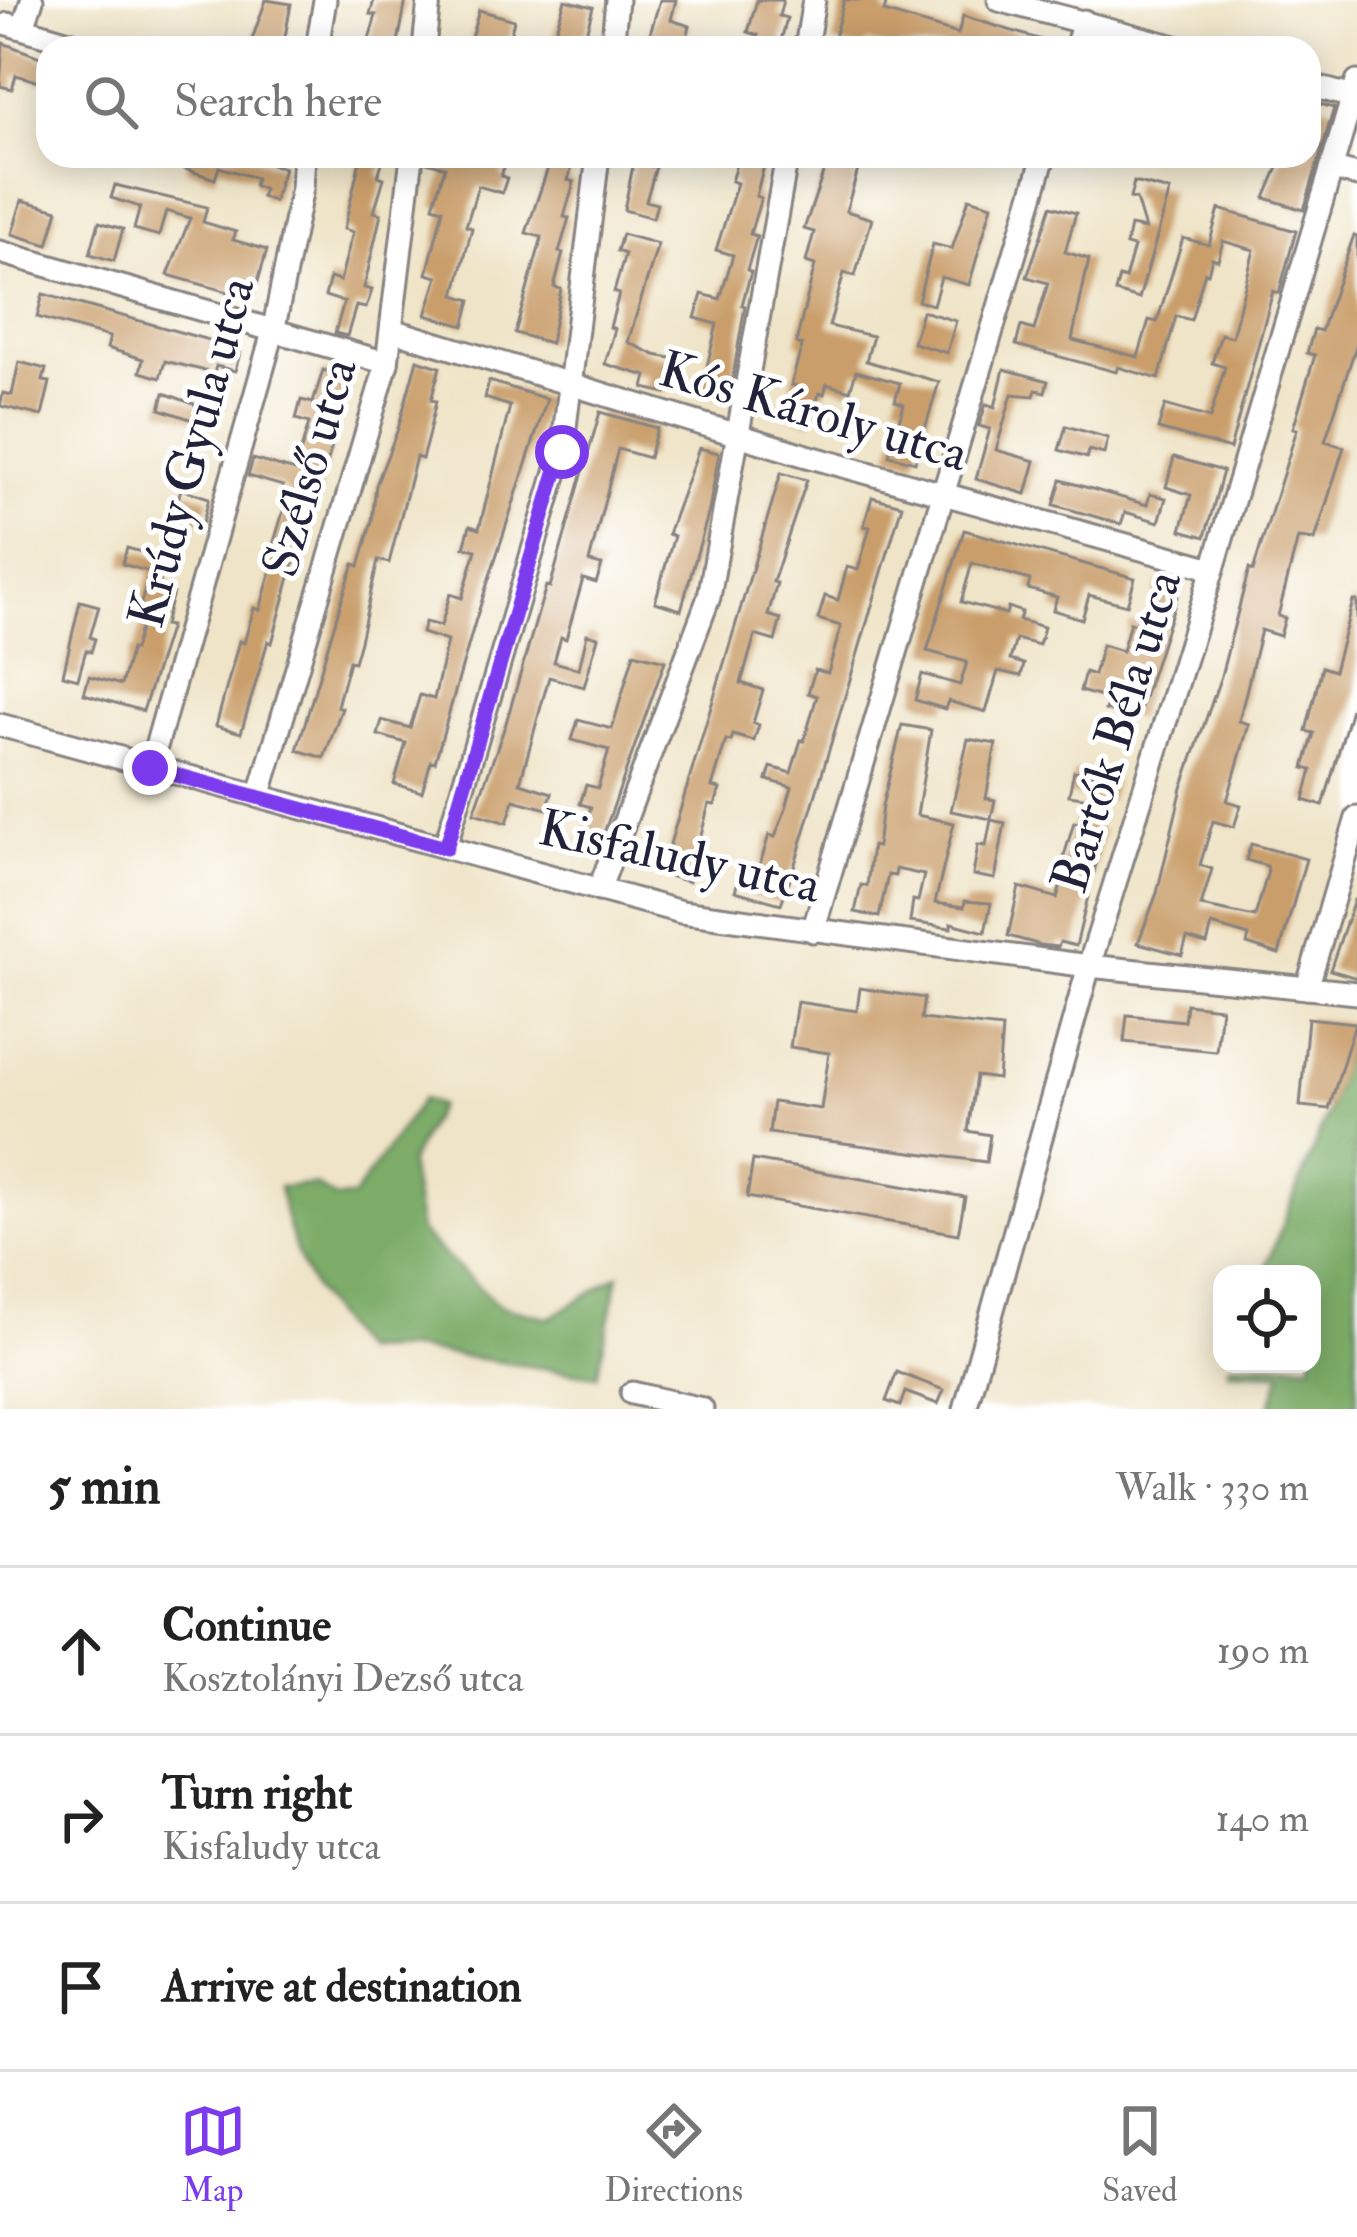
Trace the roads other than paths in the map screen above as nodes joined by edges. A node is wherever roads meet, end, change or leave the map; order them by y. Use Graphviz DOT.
graph roads {
  1 [pos="32,0"];
  2 [pos="325,0"];
  3 [pos="429,0"];
  4 [pos="617,0"];
  5 [pos="814,0"];
  6 [pos="999,0"];
  7 [pos="1084,21"];
  8 [pos="48,36"];
  9 [pos="319,36"];
  10 [pos="425,36"];
  11 [pos="613,36"];
  12 [pos="808,36"];
  13 [pos="1080,36"];
  14 [pos="1137,36"];
  15 [pos="1321,86"];
  16 [pos="1355,89"];
  17 [pos="303,168"];
  18 [pos="411,168"];
  19 [pos="597,168"];
  20 [pos="785,168"];
  21 [pos="1039,168"];
  22 [pos="1333,169"];
  23 [pos="1357,175"];
  24 [pos="0,252"];
  25 [pos="392,330"];
  26 [pos="273,332"];
  27 [pos="387,363"];
  28 [pos="570,386"];
  29 [pos="738,436"];
  30 [pos="943,494"];
  31 [pos="1213,569"];
  32 [pos="0,725"];
  33 [pos="150,768"];
  34 [pos="259,797"];
  35 [pos="1357,818"];
  36 [pos="446,848"];
  37 [pos="599,890"];
  38 [pos="813,931"];
  39 [pos="1089,966"];
  40 [pos="1306,988"];
  41 [pos="1357,993"];
  42 [pos="632,1393"];
  43 [pos="702,1409"];
  44 [pos="965,1409"];
  1 -- 8 [label="street"];
  2 -- 9 [label="street"];
  3 -- 10 [label="street"];
  4 -- 11 [label="street"];
  5 -- 12 [label="street"];
  6 -- 7 [label="street"];
  7 -- 13 [label="street"];
  7 -- 14 [label="street"];
  15 -- 16 [label="street"];
  16 -- 22 [label="street, Bartók Béla utca"];
  17 -- 26 [label="street, Krúdy Gyula utca"];
  18 -- 25 [label="street, Szélső utca"];
  19 -- 28 [label="street"];
  20 -- 29 [label="street"];
  21 -- 30 [label="street"];
  22 -- 23 [label="street"];
  22 -- 31 [label="street, Bartók Béla utca"];
  24 -- 26 [label="street"];
  25 -- 27 [label="street, Szélső utca"];
  25 -- 28 [label="street, Kós Károly utca"];
  26 -- 27 [label="street"];
  26 -- 33 [label="street, Krúdy Gyula utca"];
  27 -- 34 [label="street, Szélső utca"];
  28 -- 29 [label="street, Kós Károly utca"];
  28 -- 36 [label="street"];
  29 -- 30 [label="street, Kós Károly utca"];
  29 -- 37 [label="street"];
  30 -- 31 [label="street, Kós Károly utca"];
  30 -- 38 [label="street"];
  31 -- 39 [label="street, Bartók Béla utca"];
  32 -- 33 [label="street, Kisfaludy utca"];
  33 -- 34 [label="street, Kisfaludy utca"];
  34 -- 36 [label="street, Kisfaludy utca"];
  35 -- 40 [label="street"];
  36 -- 37 [label="street, Kisfaludy utca"];
  37 -- 38 [label="street, Kisfaludy utca"];
  38 -- 39 [label="street, Kisfaludy utca"];
  39 -- 40 [label="street, Kisfaludy utca"];
  39 -- 44 [label="street, Bartók Béla utca"];
  40 -- 41 [label="street, Kisfaludy utca"];
  42 -- 43 [label="street"];
}
